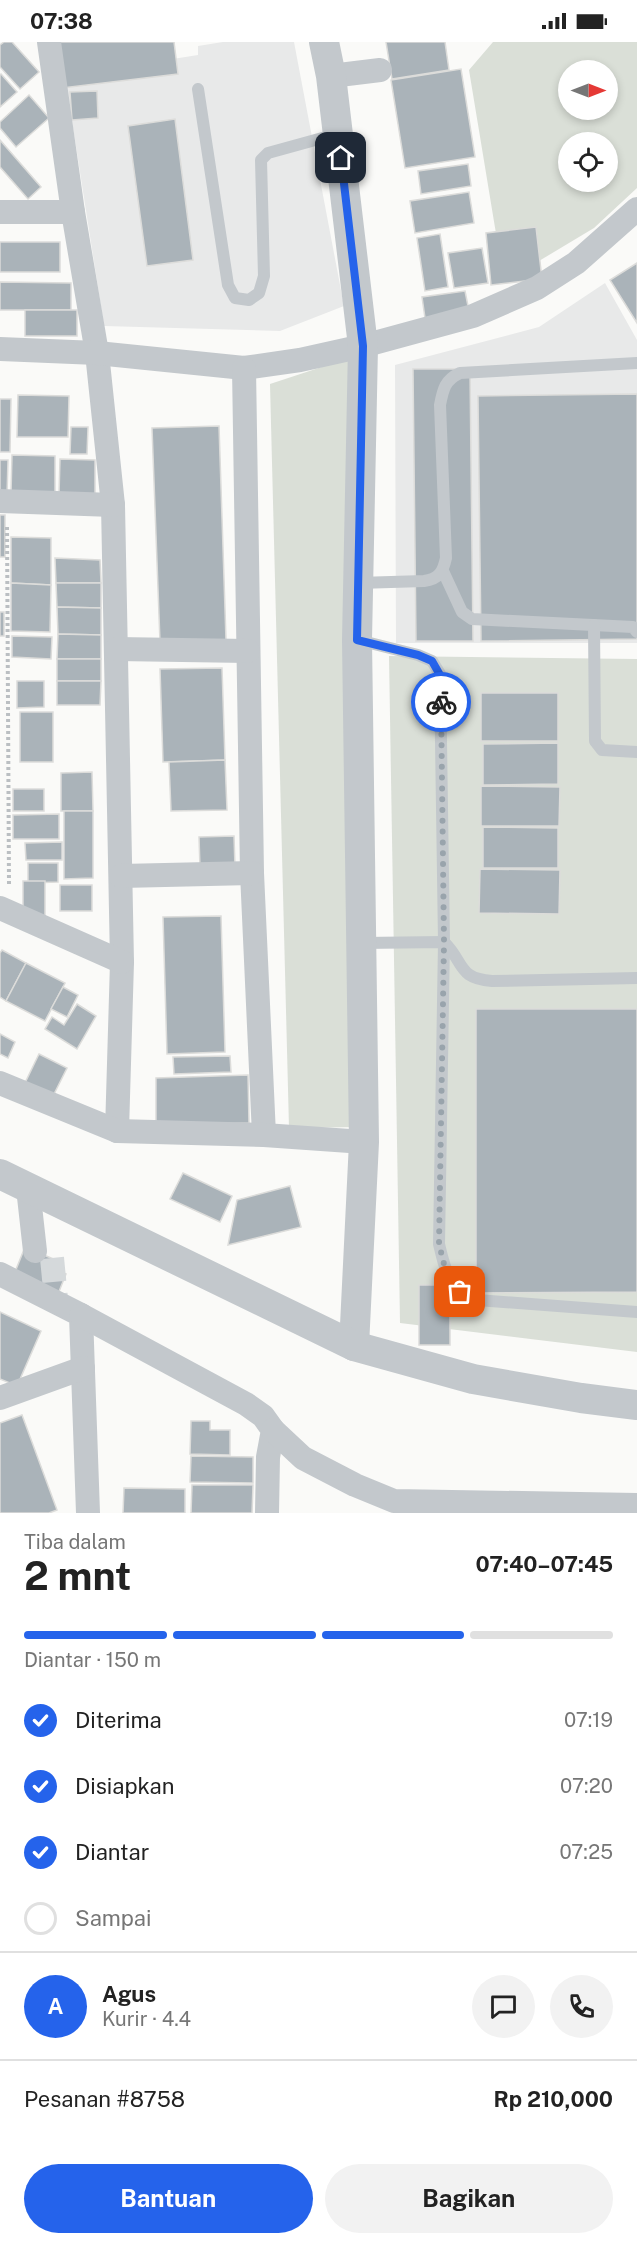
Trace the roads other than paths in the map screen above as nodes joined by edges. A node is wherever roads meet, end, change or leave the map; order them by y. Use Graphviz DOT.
graph roads {
  1 [pos="49,42"];
  2 [pos="324,42"];
  3 [pos="380,70"];
  4 [pos="331,76"];
  5 [pos="198,89"];
  6 [pos="338,134"];
  7 [pos="637,209"];
  8 [pos="0,212"];
  9 [pos="73,212"];
  10 [pos="363,346"];
  11 [pos="0,349"];
  12 [pos="97,353"];
  13 [pos="637,363"];
  14 [pos="244,368"];
  15 [pos="3,501"];
  16 [pos="113,505"];
  17 [pos="443,571"];
  18 [pos="358,583"];
  19 [pos="594,625"];
  20 [pos="637,632"];
  21 [pos="357,640"];
  22 [pos="116,649"];
  23 [pos="248,651"];
  24 [pos="637,752"];
  25 [pos="252,873"];
  26 [pos="121,876"];
  27 [pos="5,910"];
  28 [pos="444,942"];
  29 [pos="362,943"];
  30 [pos="122,962"];
  31 [pos="637,978"];
  32 [pos="0,1083"];
  33 [pos="117,1131"];
  34 [pos="264,1135"];
  35 [pos="364,1142"];
  36 [pos="0,1174"];
  37 [pos="37,1192"];
  38 [pos="44,1255"];
  39 [pos="0,1274"];
  40 [pos="637,1312"];
  41 [pos="81,1315"];
  42 [pos="354,1346"];
  43 [pos="83,1368"];
  44 [pos="0,1398"];
  45 [pos="637,1405"];
  46 [pos="273,1430"];
  47 [pos="637,1505"];
  48 [pos="88,1513"];
  49 [pos="267,1513"];
  1 -- 9 [label="street"];
  2 -- 4 [label="street"];
  3 -- 4 [label="street"];
  4 -- 6 [label="street"];
  5 -- 6 [label="lane"];
  6 -- 10 [label="street"];
  7 -- 10 [label="street"];
  8 -- 9 [label="street"];
  9 -- 12 [label="street"];
  10 -- 14 [label="street"];
  10 -- 18 [label="street"];
  11 -- 12 [label="street"];
  12 -- 14 [label="street"];
  12 -- 16 [label="street"];
  13 -- 17 [label="lane"];
  14 -- 23 [label="street"];
  15 -- 16 [label="street"];
  16 -- 22 [label="street"];
  17 -- 18 [label="lane"];
  17 -- 19 [label="lane"];
  18 -- 21 [label="street"];
  19 -- 20 [label="lane"];
  19 -- 24 [label="lane"];
  21 -- 28 [label="lane"];
  21 -- 29 [label="street"];
  22 -- 23 [label="street"];
  22 -- 26 [label="street"];
  23 -- 25 [label="street"];
  25 -- 26 [label="street"];
  25 -- 34 [label="street"];
  26 -- 30 [label="street"];
  27 -- 30 [label="street"];
  28 -- 29 [label="lane"];
  28 -- 31 [label="lane"];
  28 -- 40 [label="lane"];
  29 -- 35 [label="street"];
  30 -- 33 [label="street"];
  32 -- 33 [label="street"];
  33 -- 34 [label="street"];
  34 -- 35 [label="street"];
  35 -- 42 [label="street"];
  36 -- 37 [label="street"];
  37 -- 38 [label="street"];
  37 -- 42 [label="street"];
  39 -- 41 [label="street"];
  41 -- 43 [label="street"];
  41 -- 46 [label="street"];
  42 -- 45 [label="street"];
  43 -- 44 [label="street"];
  43 -- 48 [label="street"];
  46 -- 47 [label="street"];
  46 -- 49 [label="street"];
}
